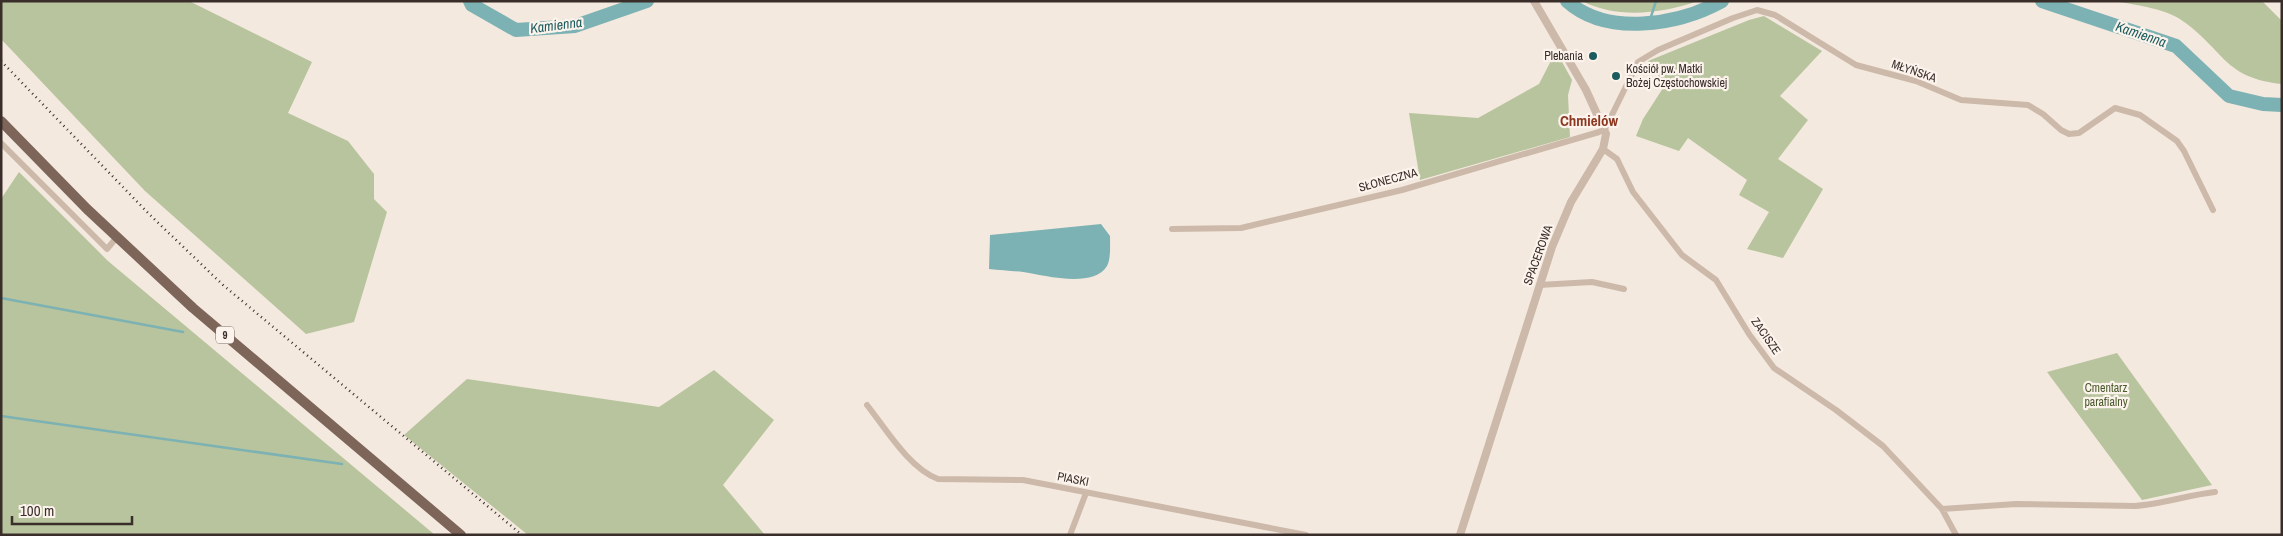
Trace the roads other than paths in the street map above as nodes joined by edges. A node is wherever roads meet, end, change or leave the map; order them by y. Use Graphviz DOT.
graph roads {
  1 [pos="1534,1"];
  2 [pos="1,121"];
  3 [pos="1605,130"];
  4 [pos="1,143"];
  5 [pos="1603,149"];
  6 [pos="2213,210"];
  7 [pos="1172,229"];
  8 [pos="117,238"];
  9 [pos="1539,285"];
  10 [pos="1624,289"];
  11 [pos="867,405"];
  12 [pos="2215,492"];
  13 [pos="1086,493"];
  14 [pos="1942,509"];
  15 [pos="461,535"];
  16 [pos="1070,535"];
  17 [pos="1306,535"];
  18 [pos="1460,535"];
  19 [pos="1956,535"];
  1 -- 3 [label="street"];
  2 -- 8 [label="main road, 9"];
  3 -- 5 [label="street, SPACEROWA"];
  3 -- 6 [label="street, MŁYŃSKA"];
  3 -- 7 [label="street, SŁONECZNA"];
  4 -- 8 [label="street"];
  5 -- 9 [label="street, SPACEROWA"];
  5 -- 14 [label="street, ZACISZE"];
  8 -- 15 [label="main road, 9"];
  9 -- 10 [label="street"];
  9 -- 18 [label="street, SPACEROWA"];
  11 -- 13 [label="street, PIASKI"];
  12 -- 14 [label="street"];
  13 -- 16 [label="street"];
  13 -- 17 [label="street, PIASKI"];
  14 -- 19 [label="street, ZACISZE"];
}
